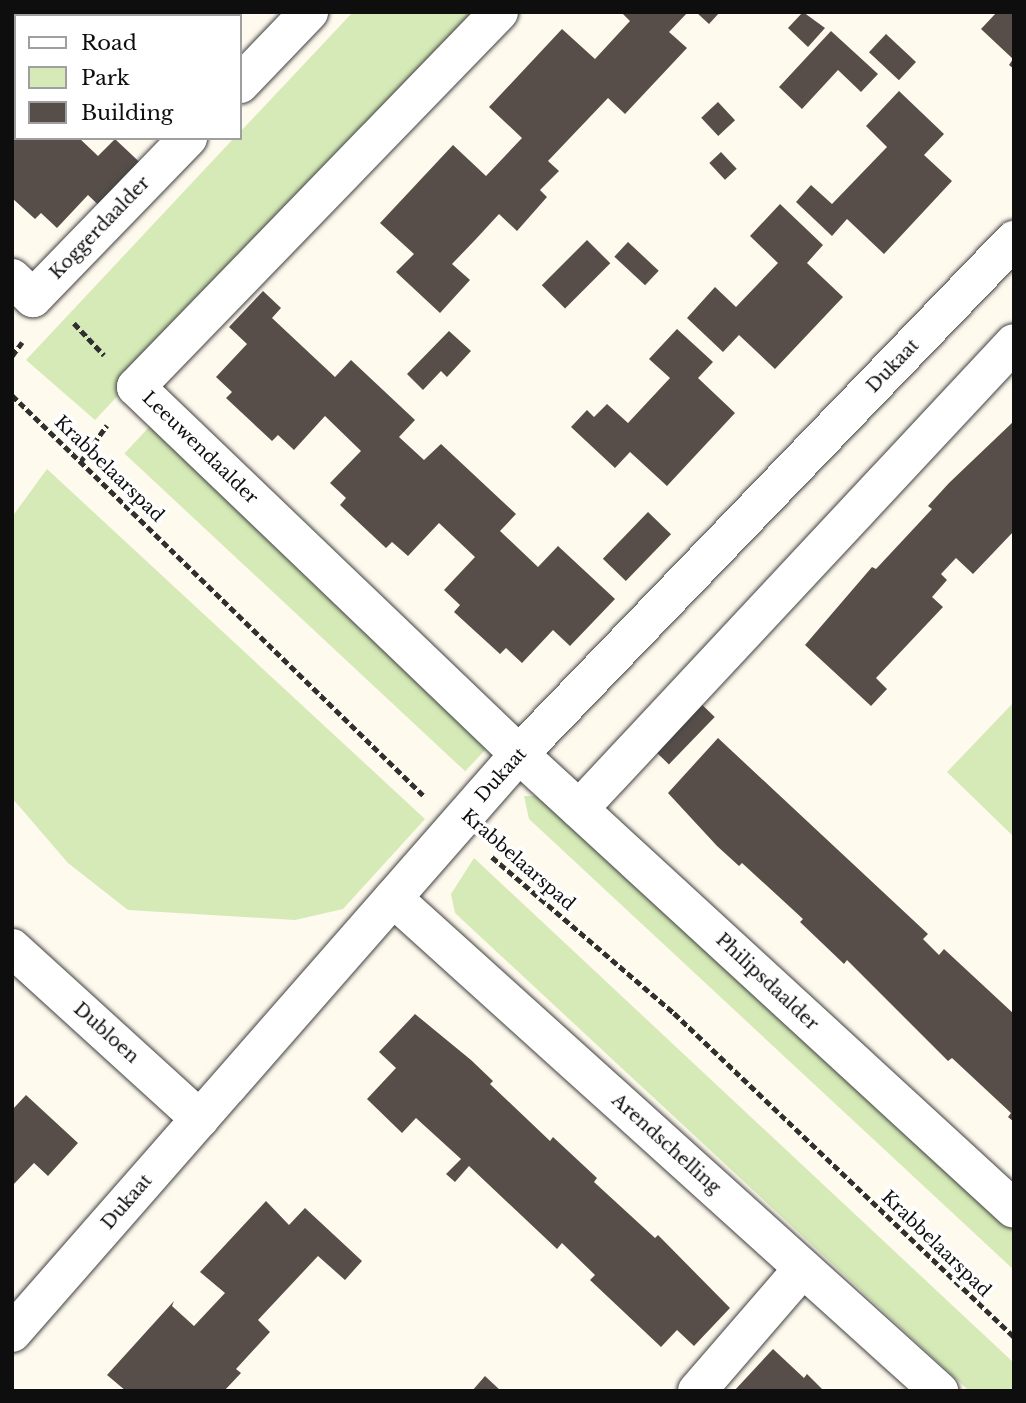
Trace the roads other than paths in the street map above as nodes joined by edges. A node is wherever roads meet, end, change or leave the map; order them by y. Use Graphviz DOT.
graph roads {
  1 [pos="309,12"];
  2 [pos="499,12"];
  3 [pos="242,82"];
  4 [pos="185,140"];
  5 [pos="1014,240"];
  6 [pos="27,284"];
  7 [pos="1014,343"];
  8 [pos="519,754"];
  9 [pos="579,809"];
  10 [pos="393,898"];
  11 [pos="12,948"];
  12 [pos="200,1119"];
  13 [pos="1014,1209"];
  14 [pos="803,1268"];
  15 [pos="12,1333"];
  16 [pos="697,1391"];
  17 [pos="939,1391"];
  1 -- 3 [label="street"];
  2 -- 8 [label="street, Leeuwendaalder"];
  4 -- 6 [label="street, Koggerdaalder"];
  5 -- 8 [label="street, Dukaat"];
  7 -- 9 [label="street"];
  8 -- 9 [label="street, Philipsdaalder"];
  8 -- 10 [label="street, Dukaat"];
  9 -- 13 [label="street, Philipsdaalder"];
  10 -- 12 [label="street, Dukaat"];
  10 -- 14 [label="street, Arendschelling"];
  11 -- 12 [label="street, Dubloen"];
  12 -- 15 [label="street, Dukaat"];
  14 -- 16 [label="street"];
  14 -- 17 [label="street, Arendschelling"];
}
